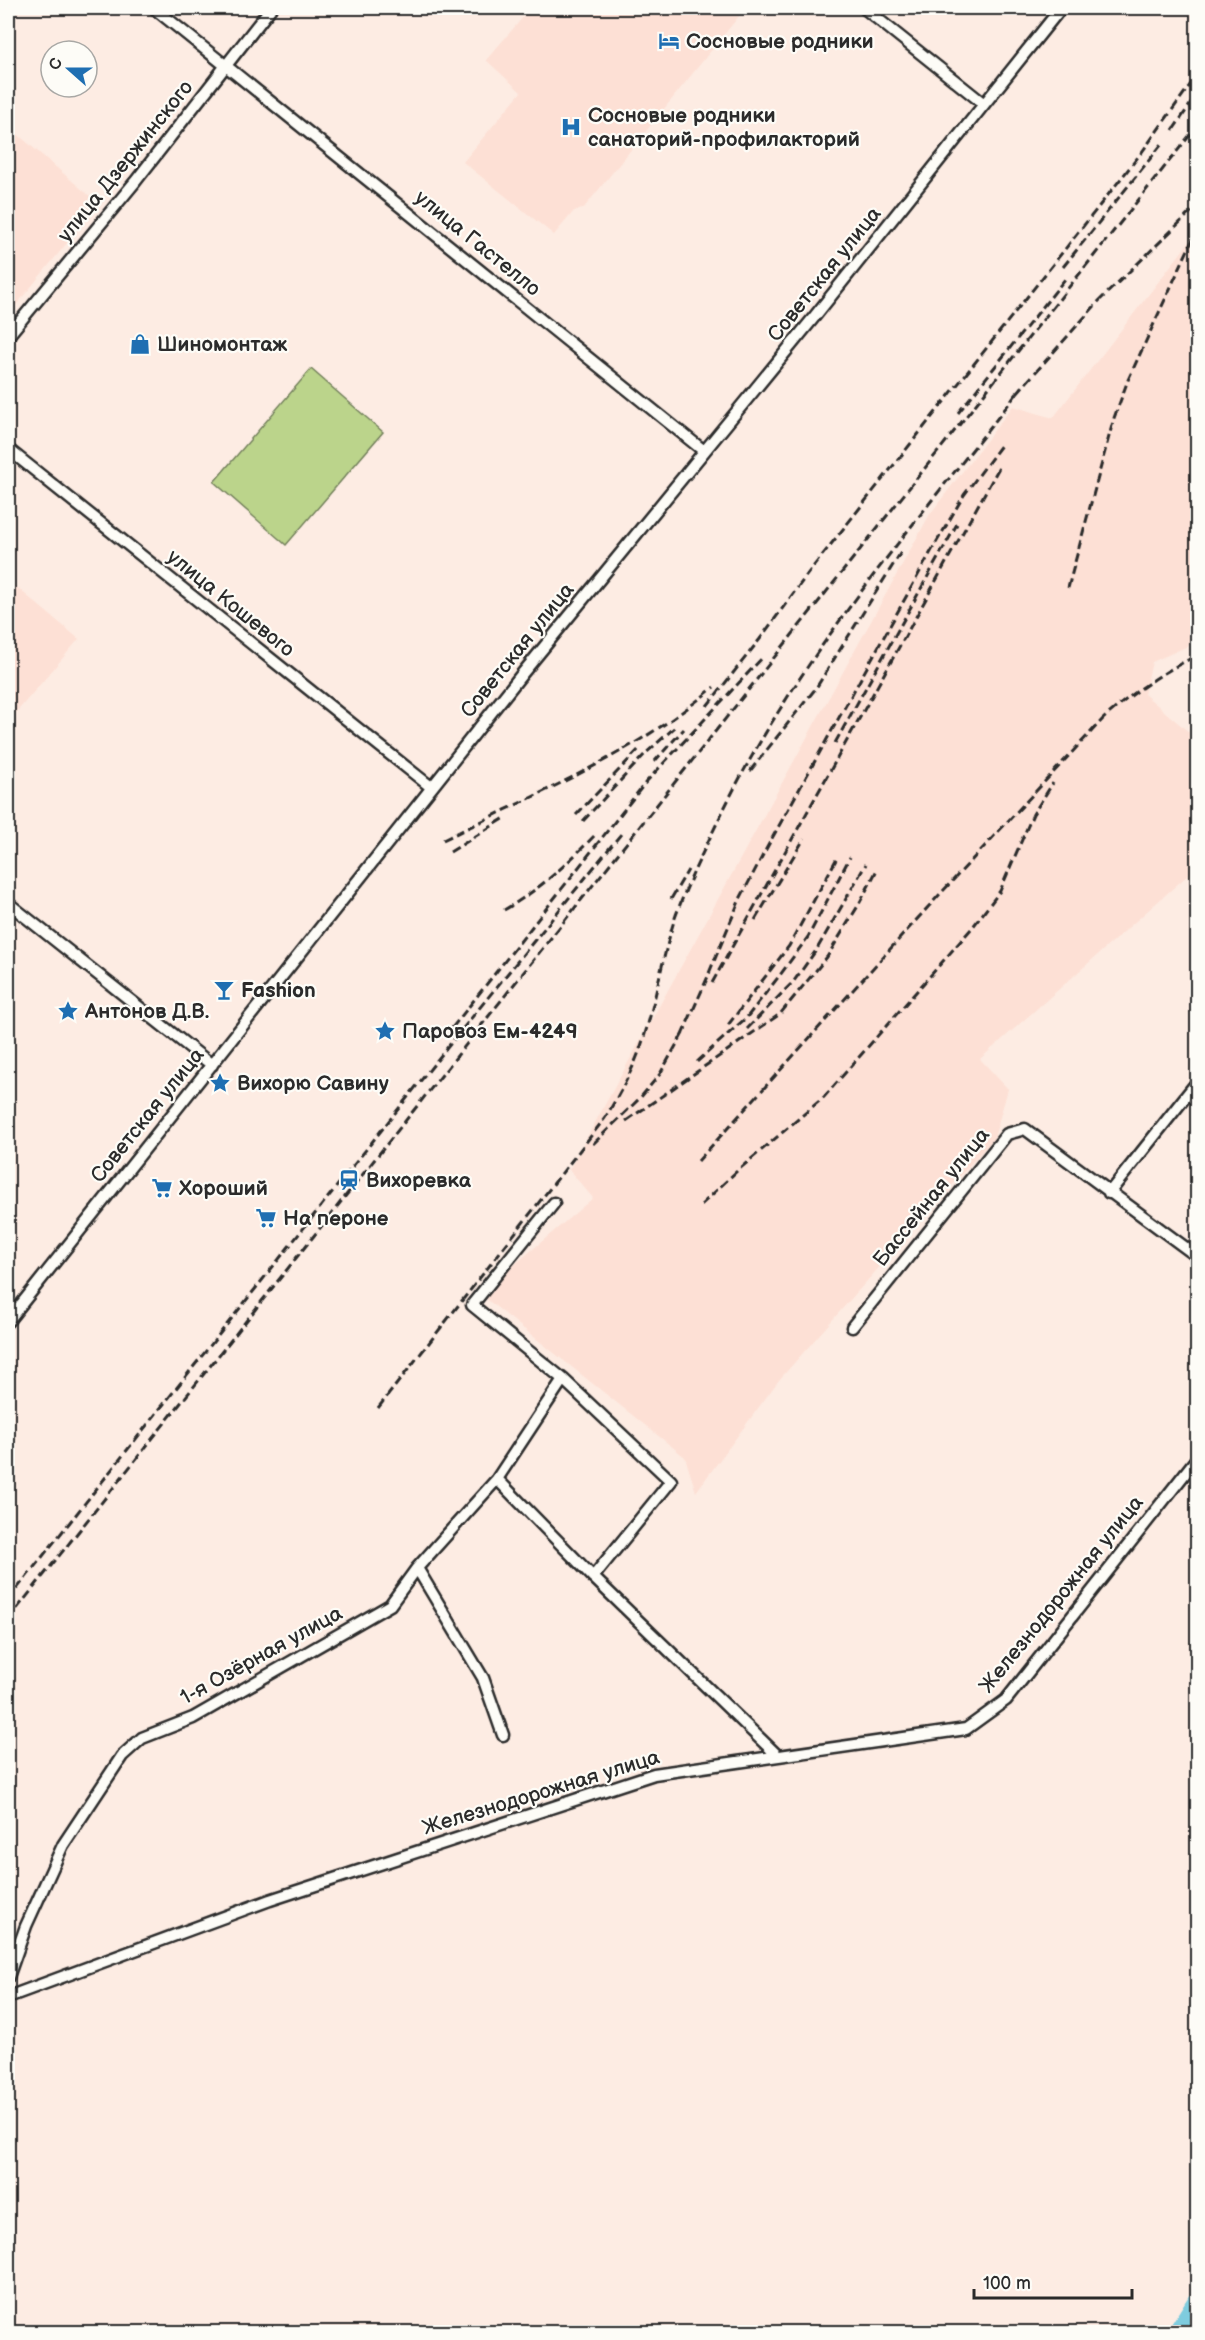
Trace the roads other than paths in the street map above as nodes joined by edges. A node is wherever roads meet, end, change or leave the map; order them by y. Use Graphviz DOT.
graph roads {
  1 [pos="154,8"];
  2 [pos="271,8"];
  3 [pos="864,8"];
  4 [pos="1060,8"];
  5 [pos="226,66"];
  6 [pos="984,104"];
  7 [pos="8,336"];
  8 [pos="8,449"];
  9 [pos="704,451"];
  10 [pos="431,788"];
  11 [pos="8,903"];
  12 [pos="212,1065"];
  13 [pos="1197,1081"];
  14 [pos="1109,1193"];
  15 [pos="554,1203"];
  16 [pos="1197,1257"];
  17 [pos="8,1321"];
  18 [pos="852,1327"];
  19 [pos="563,1379"];
  20 [pos="1197,1457"];
  21 [pos="497,1479"];
  22 [pos="417,1568"];
  23 [pos="592,1577"];
  24 [pos="503,1735"];
  25 [pos="778,1756"];
  26 [pos="8,1977"];
  27 [pos="8,1996"];
  1 -- 5 [label="street, улица Гастелло"];
  2 -- 5 [label="street, улица Дзержинского"];
  3 -- 6 [label="street"];
  4 -- 6 [label="street, Советская улица"];
  5 -- 7 [label="street, улица Дзержинского"];
  5 -- 9 [label="street, улица Гастелло"];
  6 -- 9 [label="street, Советская улица"];
  8 -- 10 [label="street, улица Кошевого"];
  9 -- 10 [label="street, Советская улица"];
  10 -- 12 [label="street, Советская улица"];
  11 -- 12 [label="street"];
  12 -- 17 [label="street, Советская улица"];
  13 -- 14 [label="street"];
  14 -- 16 [label="street, Бассейная улица"];
  14 -- 18 [label="street, Бассейная улица"];
  15 -- 19 [label="street"];
  19 -- 21 [label="street, 1-я Озёрная улица"];
  19 -- 23 [label="street"];
  20 -- 25 [label="street, Железнодорожная улица"];
  21 -- 22 [label="street, 1-я Озёрная улица"];
  21 -- 23 [label="street"];
  22 -- 24 [label="street"];
  22 -- 26 [label="street, 1-я Озёрная улица"];
  23 -- 25 [label="street"];
  25 -- 27 [label="street, Железнодорожная улица"];
}
